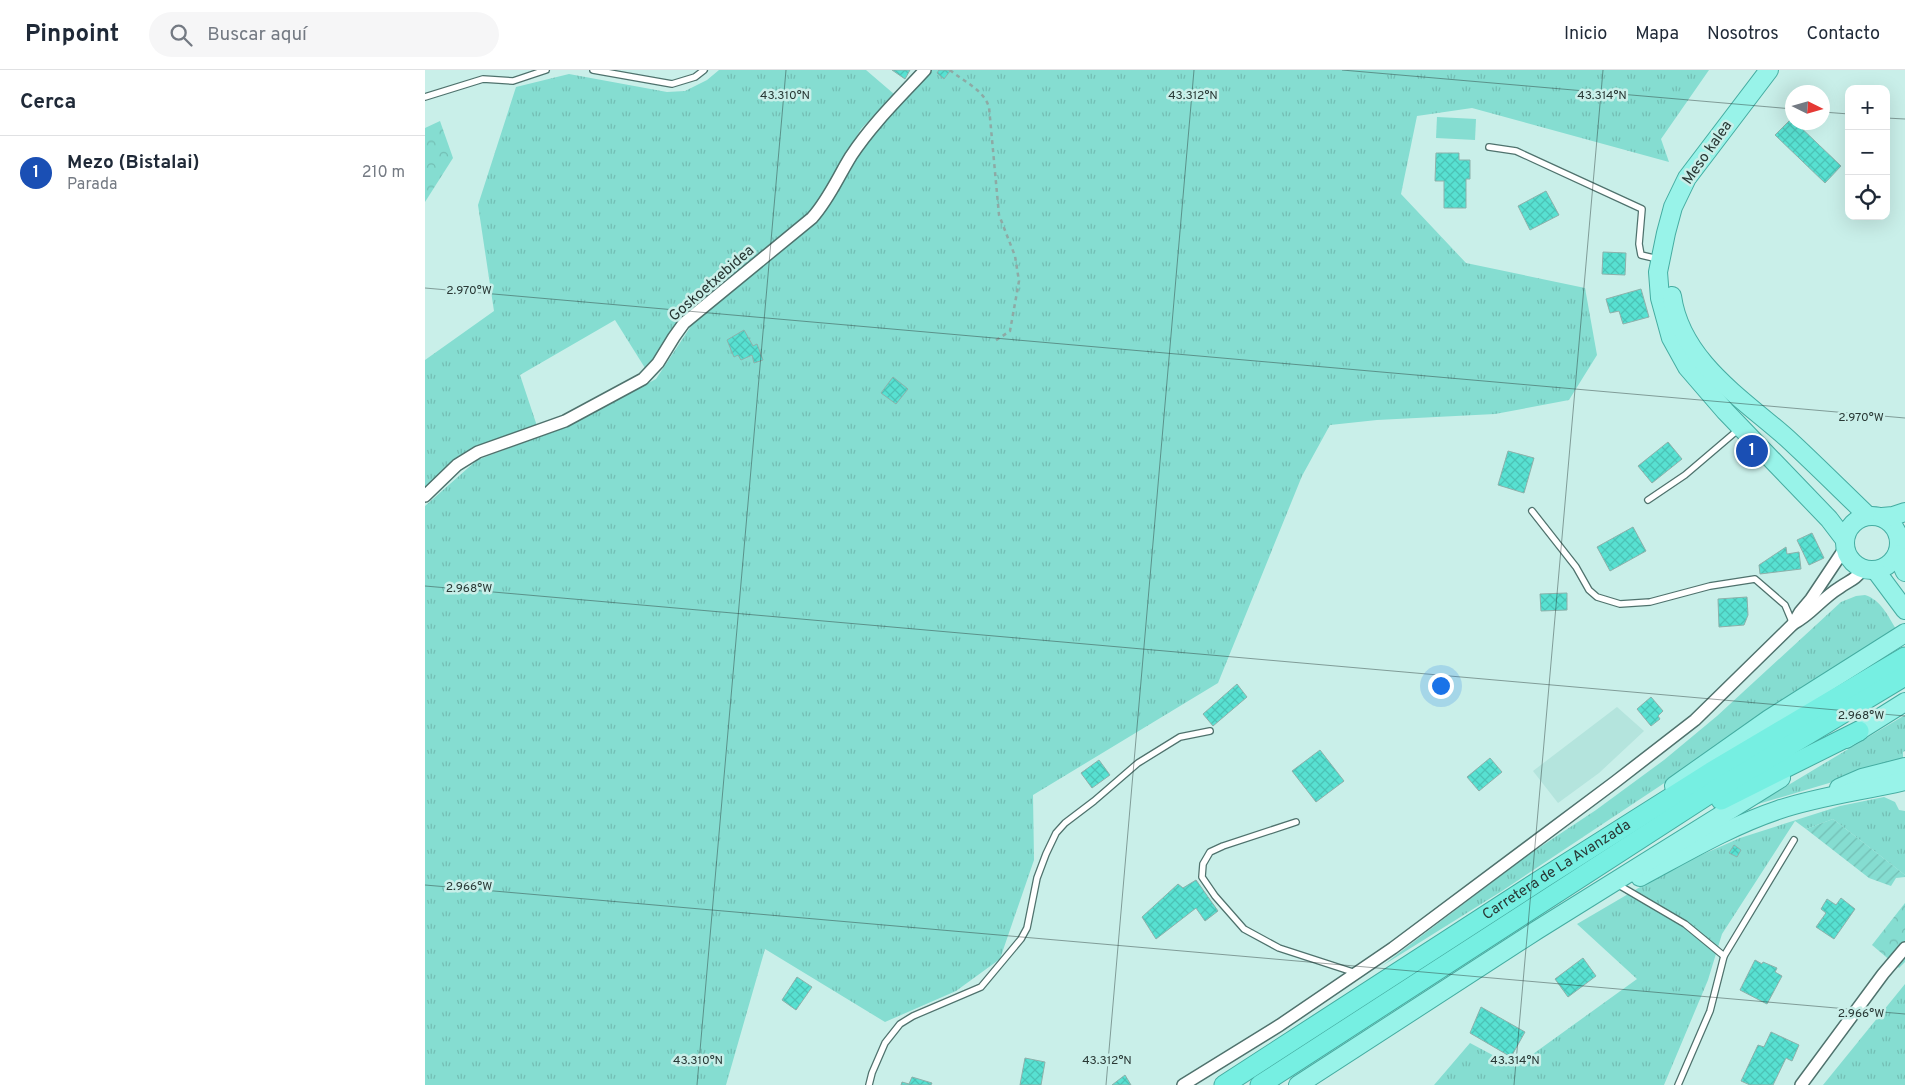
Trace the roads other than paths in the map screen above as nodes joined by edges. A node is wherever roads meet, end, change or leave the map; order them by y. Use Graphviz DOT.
graph roads {
  1 [pos="545,70"];
  2 [pos="593,70"];
  3 [pos="704,70"];
  4 [pos="925,70"];
  5 [pos="1769,70"];
  6 [pos="425,97"];
  7 [pos="1489,146"];
  8 [pos="1662,252"];
  9 [pos="1741,428"];
  10 [pos="425,496"];
  11 [pos="1648,500"];
  12 [pos="1532,511"];
  13 [pos="1905,512"];
  14 [pos="1875,516"];
  15 [pos="1845,544"];
  16 [pos="1901,547"];
  17 [pos="1870,570"];
  18 [pos="1905,572"];
  19 [pos="1905,610"];
  20 [pos="1793,624"];
  21 [pos="1905,633"];
  22 [pos="1902,668"];
  23 [pos="1905,702"];
  24 [pos="1210,731"];
  25 [pos="1859,731"];
  26 [pos="1905,766"];
  27 [pos="1905,781"];
  28 [pos="1819,798"];
  29 [pos="1296,822"];
  30 [pos="1795,840"];
  31 [pos="1630,845"];
  32 [pos="1545,877"];
  33 [pos="1622,887"];
  34 [pos="1537,930"];
  35 [pos="1905,948"];
  36 [pos="1724,956"];
  37 [pos="1356,973"];
  38 [pos="869,1085"];
  39 [pos="1183,1085"];
  40 [pos="1224,1085"];
  41 [pos="1260,1085"];
  42 [pos="1298,1085"];
  43 [pos="1678,1085"];
  44 [pos="1801,1085"];
  1 -- 6 [label="lane"];
  2 -- 3 [label="lane"];
  4 -- 10 [label="street, Goskoetxebidea"];
  5 -- 8 [label="main road, Meso kalea"];
  7 -- 8 [label="lane"];
  8 -- 9 [label="main road"];
  8 -- 14 [label="main road"];
  9 -- 11 [label="lane"];
  9 -- 15 [label="main road"];
  12 -- 20 [label="lane"];
  13 -- 14 [label="main road"];
  14 -- 15 [label="main road"];
  14 -- 16 [label="main road"];
  15 -- 17 [label="main road"];
  15 -- 20 [label="street"];
  16 -- 17 [label="main road"];
  16 -- 18 [label="main road"];
  17 -- 19 [label="main road"];
  17 -- 20 [label="street"];
  20 -- 37 [label="street"];
  21 -- 32 [label="main road"];
  22 -- 31 [label="highway, Carretera de La Avanzada"];
  22 -- 32 [label="highway, Carretera de La Avanzada"];
  23 -- 25 [label="main road"];
  24 -- 38 [label="lane"];
  25 -- 31 [label="highway"];
  25 -- 34 [label="main road"];
  26 -- 28 [label="main road"];
  27 -- 28 [label="main road"];
  28 -- 33 [label="main road"];
  29 -- 37 [label="lane"];
  30 -- 36 [label="lane"];
  31 -- 41 [label="highway, Carretera de La Avanzada"];
  32 -- 40 [label="highway, Carretera de La Avanzada"];
  33 -- 34 [label="main road"];
  33 -- 36 [label="lane"];
  34 -- 42 [label="main road"];
  35 -- 44 [label="street"];
  36 -- 43 [label="lane"];
  37 -- 39 [label="street"];
}
